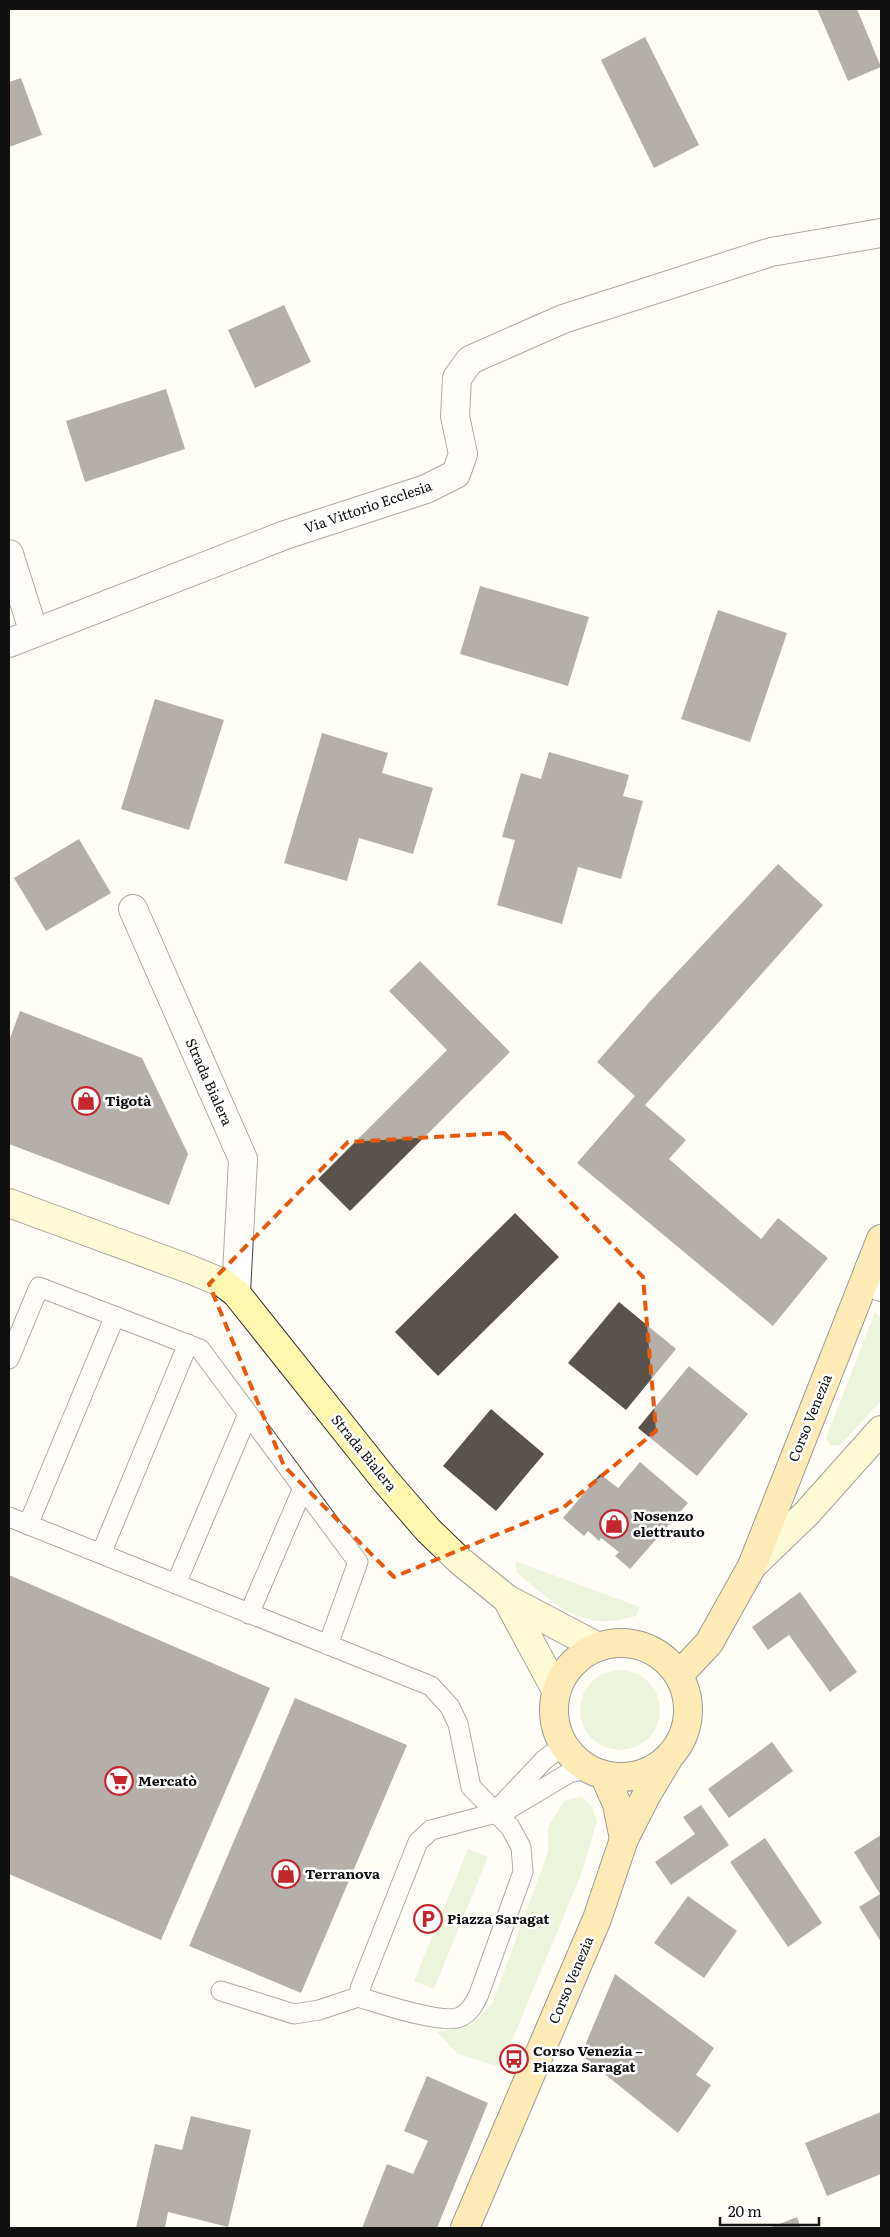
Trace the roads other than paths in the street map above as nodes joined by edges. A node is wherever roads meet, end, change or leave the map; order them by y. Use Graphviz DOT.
graph roads {
  1 [pos="881,233"];
  2 [pos="9,554"];
  3 [pos="34,633"];
  4 [pos="9,643"];
  5 [pos="133,909"];
  6 [pos="9,1203"];
  7 [pos="881,1239"];
  8 [pos="875,1278"];
  9 [pos="236,1293"];
  10 [pos="115,1316"];
  11 [pos="188,1344"];
  12 [pos="9,1360"];
  13 [pos="248,1414"];
  14 [pos="881,1430"];
  15 [pos="303,1488"];
  16 [pos="9,1517"];
  17 [pos="28,1524"];
  18 [pos="101,1554"];
  19 [pos="752,1566"];
  20 [pos="176,1584"];
  21 [pos="507,1599"];
  22 [pos="249,1614"];
  23 [pos="328,1646"];
  24 [pos="598,1646"];
  25 [pos="679,1675"];
  26 [pos="556,1690"];
  27 [pos="563,1746"];
  28 [pos="668,1759"];
  29 [pos="595,1773"];
  30 [pos="495,1812"];
  31 [pos="624,1839"];
  32 [pos="220,1991"];
  33 [pos="358,1997"];
  34 [pos="466,2228"];
  1 -- 3 [label="street, Via Vittorio Ecclesia"];
  2 -- 3 [label="street"];
  3 -- 4 [label="street, Via Vittorio Ecclesia"];
  5 -- 9 [label="street, Strada Bialera"];
  6 -- 9 [label="street, Strada Bialera"];
  7 -- 8 [label="main road, Corso Venezia"];
  8 -- 19 [label="main road, Corso Venezia"];
  9 -- 21 [label="street, Strada Bialera"];
  10 -- 11 [label="lane"];
  10 -- 12 [label="lane"];
  10 -- 17 [label="lane"];
  11 -- 13 [label="lane"];
  11 -- 18 [label="lane"];
  13 -- 15 [label="lane"];
  13 -- 20 [label="lane"];
  14 -- 19 [label="street, Corso Venezia"];
  15 -- 22 [label="lane"];
  15 -- 23 [label="lane"];
  16 -- 17 [label="lane"];
  17 -- 18 [label="lane"];
  18 -- 20 [label="lane"];
  19 -- 25 [label="main road, Corso Venezia"];
  20 -- 22 [label="lane"];
  21 -- 24 [label="street, Strada Bialera"];
  21 -- 26 [label="street, Strada Bialera"];
  22 -- 23 [label="lane"];
  23 -- 30 [label="lane"];
  24 -- 25 [label="main road"];
  24 -- 26 [label="main road"];
  25 -- 28 [label="main road"];
  26 -- 27 [label="main road"];
  27 -- 29 [label="main road"];
  27 -- 30 [label="lane"];
  28 -- 29 [label="main road"];
  28 -- 31 [label="main road, Corso Venezia"];
  29 -- 30 [label="lane"];
  29 -- 31 [label="main road, Corso Venezia"];
  30 -- 33 [label="lane"];
  30 -- 33 [label="lane"];
  31 -- 34 [label="main road, Corso Venezia"];
  32 -- 33 [label="lane"];
}
